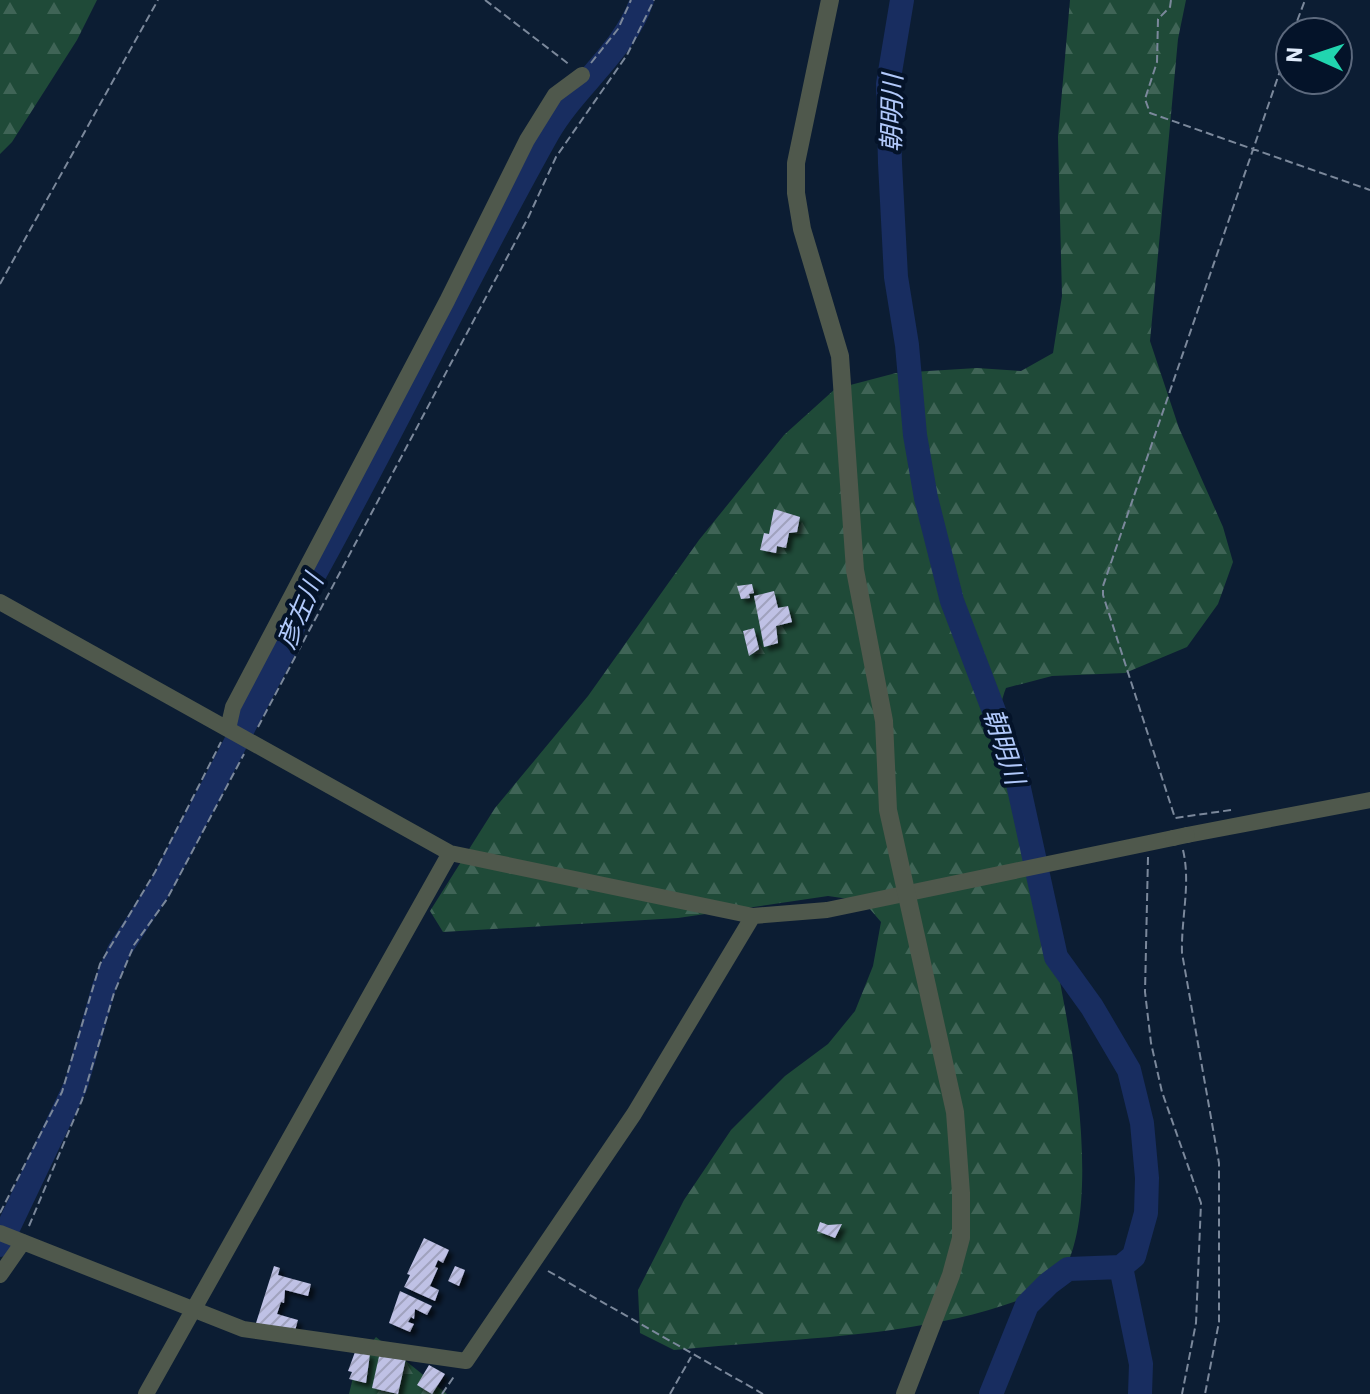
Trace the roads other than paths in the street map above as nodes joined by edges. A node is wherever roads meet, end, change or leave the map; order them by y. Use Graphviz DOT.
graph roads {
  1 [pos="830,0"];
  2 [pos="582,75"];
  3 [pos="0,602"];
  4 [pos="229,730"];
  5 [pos="1370,800"];
  6 [pos="450,853"];
  7 [pos="917,892"];
  8 [pos="753,916"];
  9 [pos="12,1238"];
  10 [pos="0,1275"];
  11 [pos="193,1310"];
  12 [pos="146,1394"];
  13 [pos="905,1394"];
  1 -- 7 [label="street"];
  2 -- 4 [label="street"];
  3 -- 4 [label="street"];
  4 -- 6 [label="street"];
  5 -- 7 [label="street"];
  6 -- 8 [label="street"];
  6 -- 11 [label="street"];
  7 -- 8 [label="street"];
  7 -- 13 [label="street"];
  8 -- 11 [label="street"];
  9 -- 10 [label="street"];
  9 -- 11 [label="street"];
  11 -- 12 [label="street"];
}
